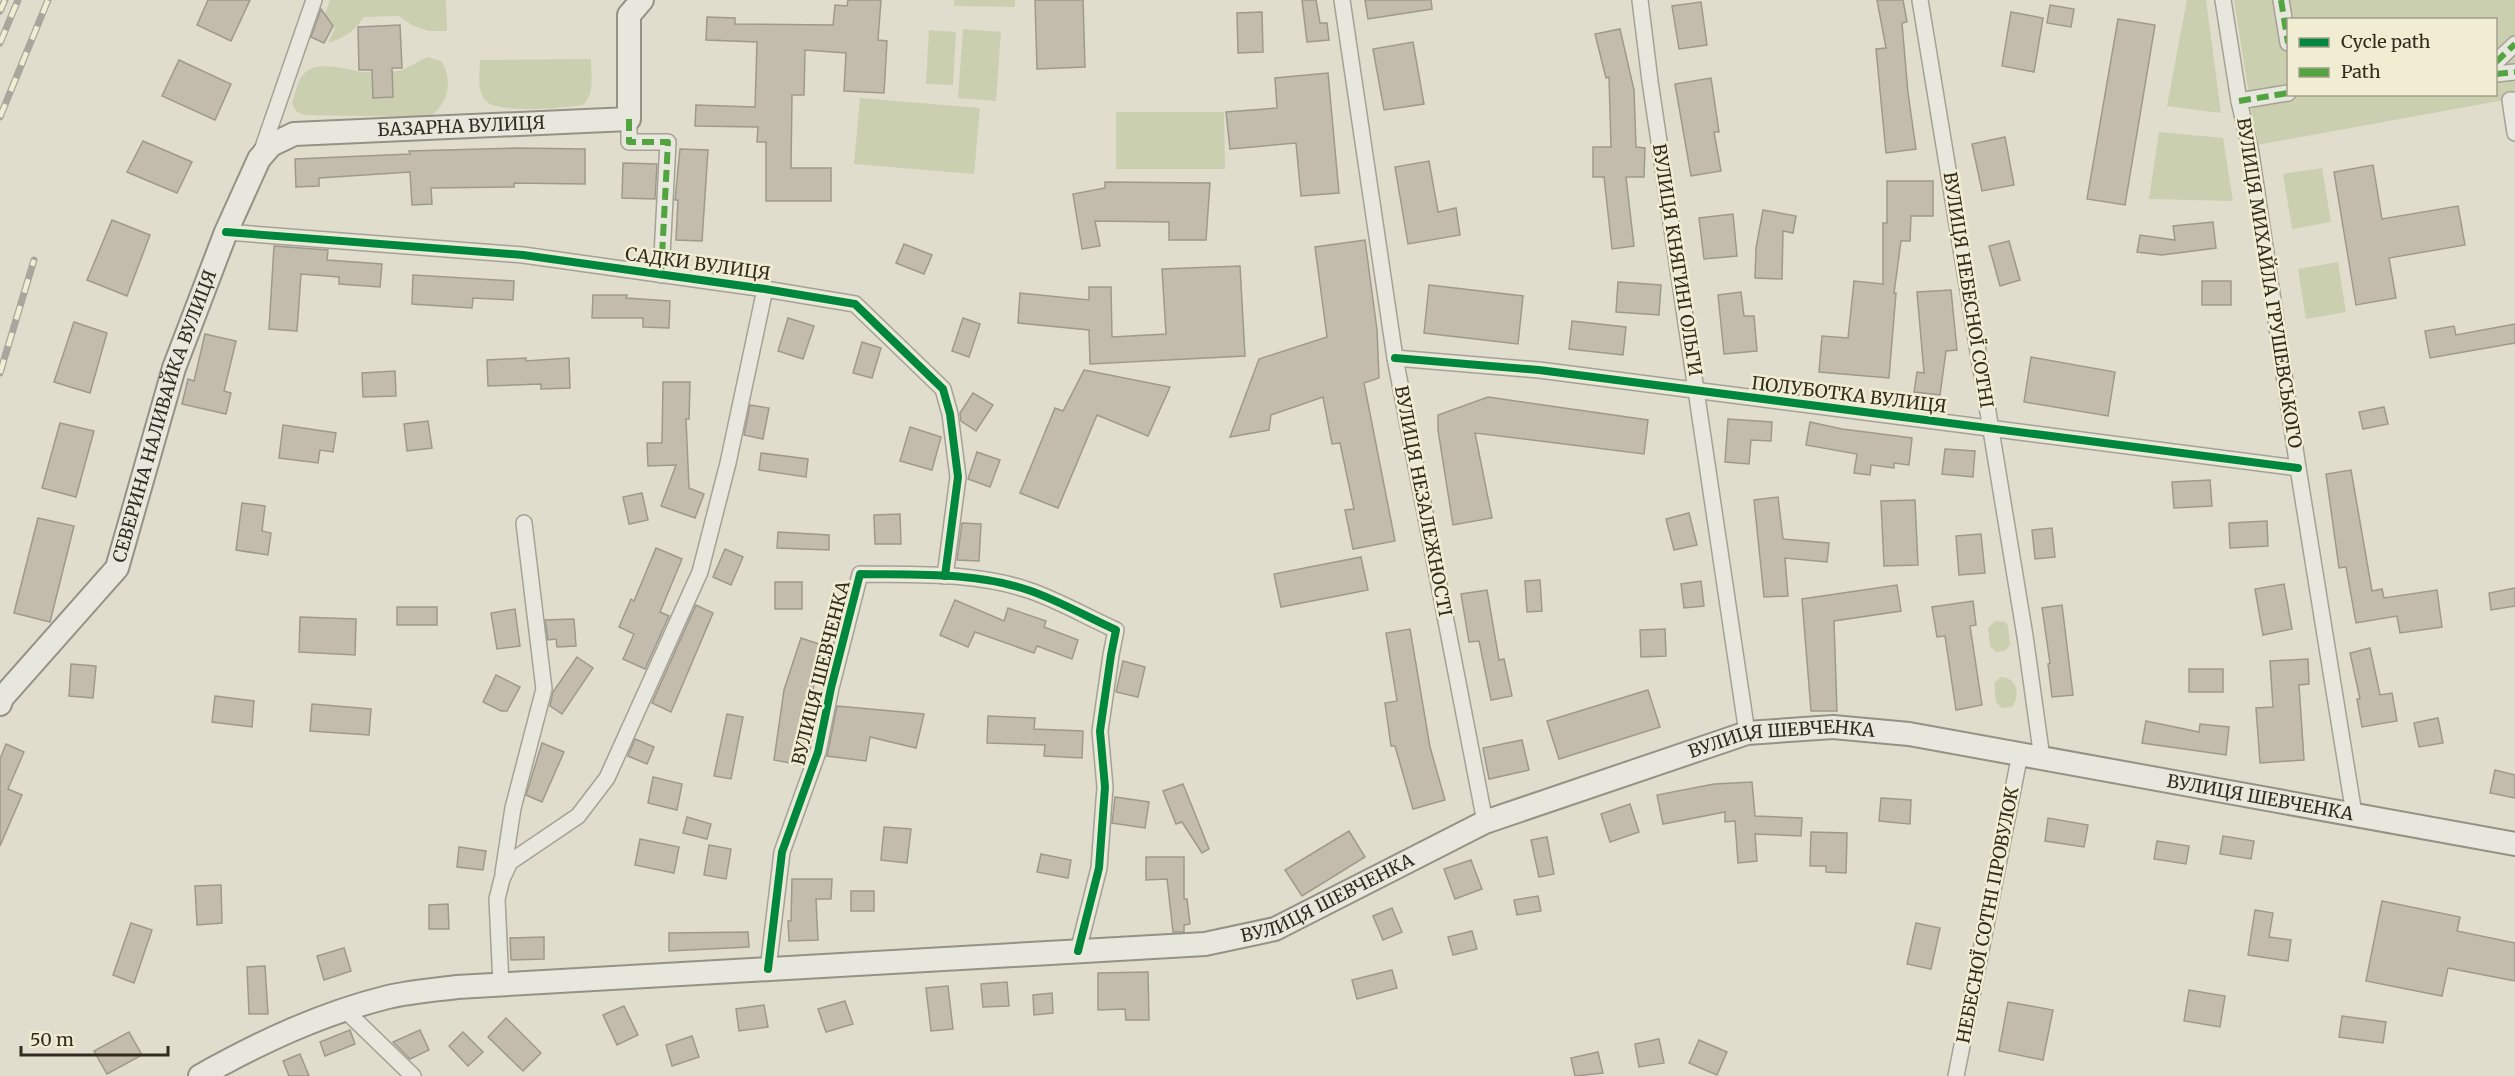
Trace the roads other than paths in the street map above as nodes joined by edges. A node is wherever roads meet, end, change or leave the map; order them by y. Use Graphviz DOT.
graph roads {
  1 [pos="314,0"];
  2 [pos="642,0"];
  3 [pos="1342,0"];
  4 [pos="1640,0"];
  5 [pos="1920,0"];
  6 [pos="2223,0"];
  7 [pos="2281,0"];
  8 [pos="2287,32"];
  9 [pos="2515,44"];
  10 [pos="2497,61"];
  11 [pos="2515,72"];
  12 [pos="2497,74"];
  13 [pos="2287,93"];
  14 [pos="2512,100"];
  15 [pos="2239,101"];
  16 [pos="629,119"];
  17 [pos="2515,133"];
  18 [pos="259,159"];
  19 [pos="226,232"];
  20 [pos="661,275"];
  21 [pos="765,289"];
  22 [pos="1395,358"];
  23 [pos="1696,390"];
  24 [pos="1991,428"];
  25 [pos="2298,468"];
  26 [pos="524,524"];
  27 [pos="945,576"];
  28 [pos="0,704"];
  29 [pos="1747,733"];
  30 [pos="2031,756"];
  31 [pos="2354,814"];
  32 [pos="1485,822"];
  33 [pos="2515,844"];
  34 [pos="502,879"];
  35 [pos="1077,951"];
  36 [pos="768,969"];
  37 [pos="501,985"];
  38 [pos="345,1010"];
  39 [pos="200,1076"];
  40 [pos="413,1076"];
  41 [pos="1956,1076"];
  1 -- 18 [label="street"];
  2 -- 16 [label="main road"];
  3 -- 22 [label="street, ВУЛИЦЯ НЕЗАЛЕЖНОСТІ"];
  4 -- 23 [label="street, ВУЛИЦЯ КНЯГИНІ ОЛЬГИ"];
  5 -- 24 [label="street, ВУЛИЦЯ НЕБЕСНОЇ СОТНІ"];
  6 -- 15 [label="street, ВУЛИЦЯ МИХАЙЛА ГРУШЕВСЬКОГО"];
  7 -- 8 [label="street"];
  9 -- 10 [label="street"];
  11 -- 12 [label="street"];
  13 -- 15 [label="street"];
  14 -- 17 [label="street"];
  15 -- 25 [label="street, ВУЛИЦЯ МИХАЙЛА ГРУШЕВСЬКОГО"];
  16 -- 18 [label="main road, БАЗАРНА ВУЛИЦЯ"];
  16 -- 20 [label="street"];
  18 -- 19 [label="main road, БАЗАРНА ВУЛИЦЯ"];
  19 -- 20 [label="street, САДКИ ВУЛИЦЯ"];
  19 -- 28 [label="main road, СЕВЕРИНА НАЛИВАЙКА ВУЛИЦЯ"];
  20 -- 21 [label="street, САДКИ ВУЛИЦЯ"];
  21 -- 27 [label="street, САДКИ ВУЛИЦЯ"];
  21 -- 34 [label="street"];
  22 -- 23 [label="street, ПОЛУБОТКА ВУЛИЦЯ"];
  22 -- 32 [label="street, ВУЛИЦЯ НЕЗАЛЕЖНОСТІ"];
  23 -- 24 [label="street, ПОЛУБОТКА ВУЛИЦЯ"];
  23 -- 29 [label="street, ВУЛИЦЯ КНЯГИНІ ОЛЬГИ"];
  24 -- 25 [label="street, ПОЛУБОТКА ВУЛИЦЯ"];
  24 -- 30 [label="street, ВУЛИЦЯ НЕБЕСНОЇ СОТНІ"];
  25 -- 31 [label="street, ВУЛИЦЯ МИХАЙЛА ГРУШЕВСЬКОГО"];
  26 -- 34 [label="street"];
  27 -- 35 [label="street, ВУЛИЦЯ ШЕВЧЕНКА"];
  27 -- 36 [label="street, ВУЛИЦЯ ШЕВЧЕНКА"];
  29 -- 30 [label="main road, ВУЛИЦЯ ШЕВЧЕНКА"];
  29 -- 32 [label="main road, ВУЛИЦЯ ШЕВЧЕНКА"];
  30 -- 31 [label="main road, ВУЛИЦЯ ШЕВЧЕНКА"];
  30 -- 41 [label="street, НЕБЕСНОЇ СОТНІ ПРОВУЛОК"];
  31 -- 33 [label="main road, ВУЛИЦЯ ШЕВЧЕНКА"];
  32 -- 35 [label="main road, ВУЛИЦЯ ШЕВЧЕНКА"];
  34 -- 37 [label="street"];
  35 -- 36 [label="main road, ВУЛИЦЯ ШЕВЧЕНКА"];
  36 -- 37 [label="main road, ВУЛИЦЯ ШЕВЧЕНКА"];
  37 -- 38 [label="main road, ВУЛИЦЯ ШЕВЧЕНКА"];
  38 -- 39 [label="main road, ВУЛИЦЯ ШЕВЧЕНКА"];
  38 -- 40 [label="street"];
}
